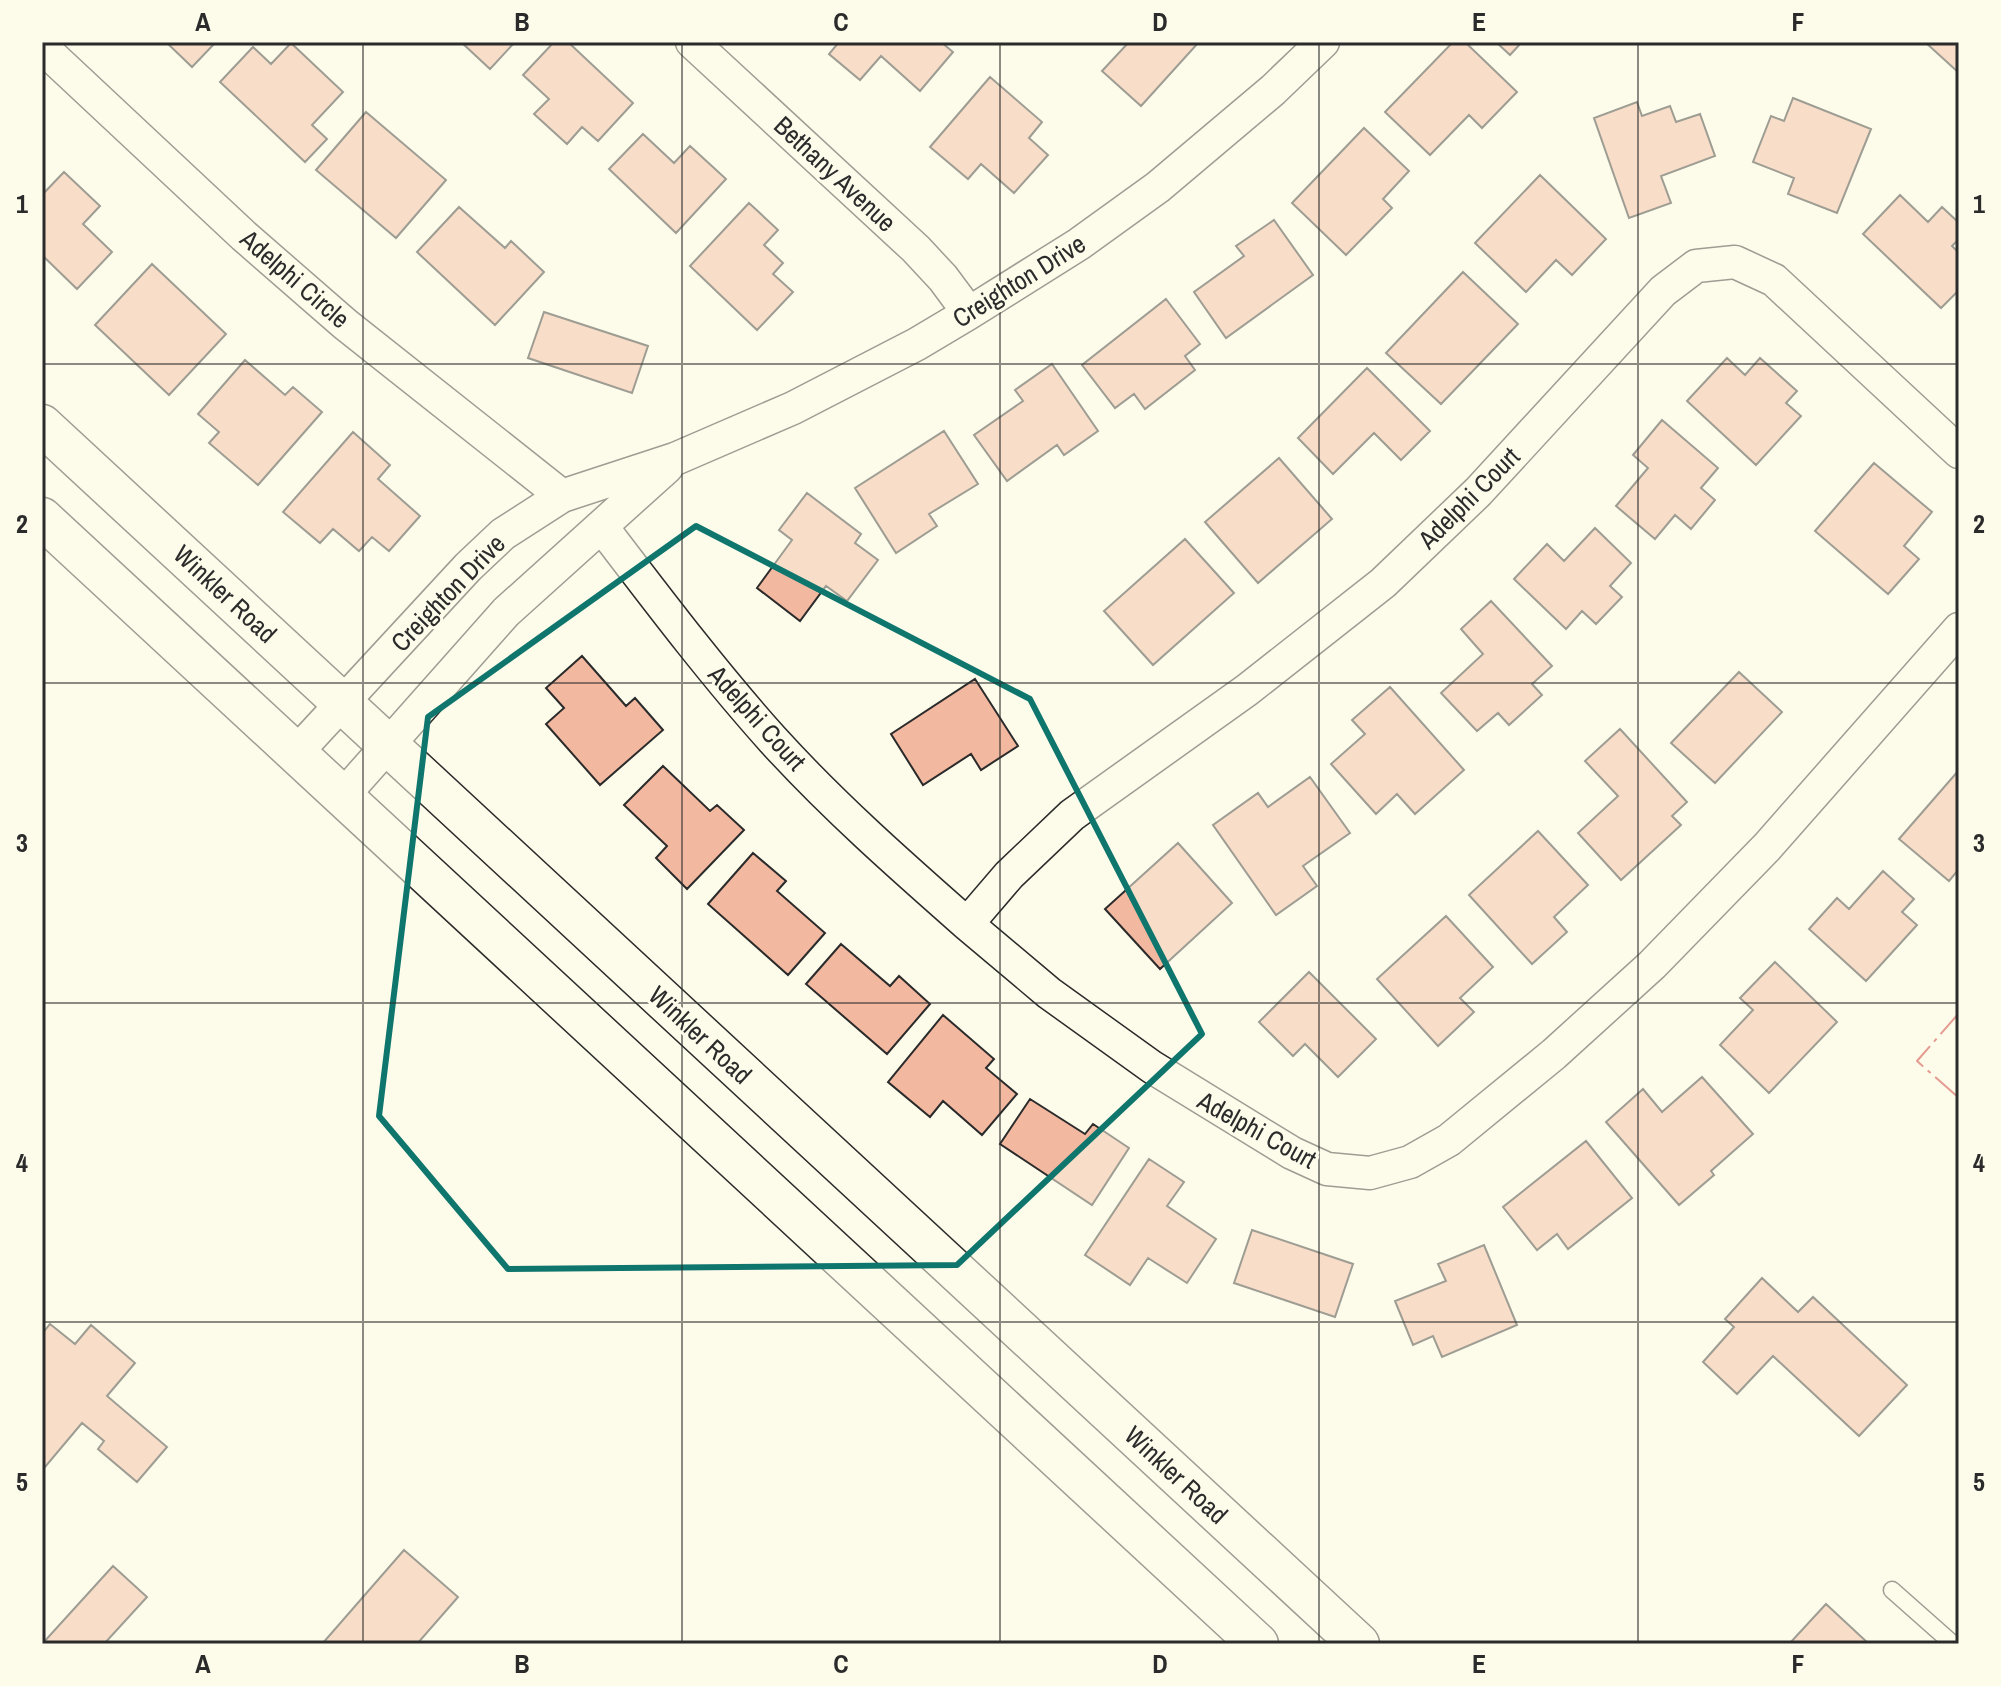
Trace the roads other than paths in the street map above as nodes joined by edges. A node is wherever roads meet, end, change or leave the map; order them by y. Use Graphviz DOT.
graph roads {
  1 [pos="692,42"];
  2 [pos="1323,42"];
  3 [pos="42,47"];
  4 [pos="969,313"];
  5 [pos="42,425"];
  6 [pos="1959,452"];
  7 [pos="675,459"];
  8 [pos="562,496"];
  9 [pos="42,518"];
  10 [pos="602,527"];
  11 [pos="1959,629"];
  12 [pos="342,703"];
  13 [pos="389,747"];
  14 [pos="296,753"];
  15 [pos="342,797"];
  16 [pos="967,924"];
  17 [pos="1892,1590"];
  18 [pos="1258,1644"];
  19 [pos="1359,1644"];
  20 [pos="1953,1644"];
  1 -- 4 [label="street, Bethany Avenue"];
  2 -- 4 [label="street, Creighton Drive"];
  3 -- 8 [label="street, Adelphi Circle"];
  4 -- 7 [label="street, Creighton Drive"];
  5 -- 12 [label="street, Winkler Road"];
  6 -- 16 [label="street, Adelphi Court"];
  7 -- 8 [label="street, Creighton Drive"];
  7 -- 10 [label="street, Creighton Drive"];
  8 -- 12 [label="street, Creighton Drive"];
  9 -- 14 [label="street"];
  10 -- 13 [label="street, Creighton Drive"];
  10 -- 16 [label="street, Adelphi Court"];
  11 -- 16 [label="street, Adelphi Court"];
  12 -- 13 [label="street, Winkler Road"];
  12 -- 14 [label="street, Creighton Drive"];
  13 -- 15 [label="street, Creighton Drive"];
  13 -- 19 [label="street, Winkler Road"];
  14 -- 15 [label="street"];
  15 -- 18 [label="street"];
  17 -- 20 [label="lane"];
}
